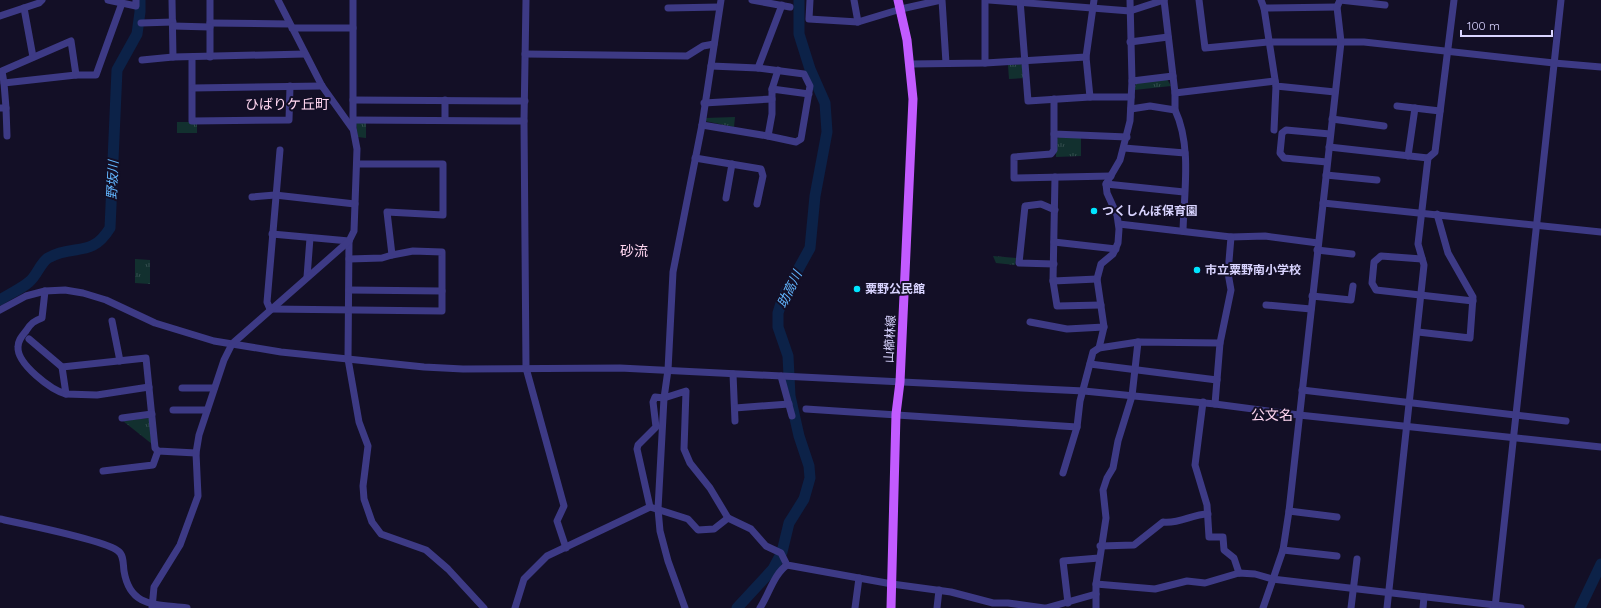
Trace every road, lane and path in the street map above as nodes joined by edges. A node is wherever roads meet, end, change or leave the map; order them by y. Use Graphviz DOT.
graph roads {
  1 [pos="42,0"];
  2 [pos="108,0"];
  3 [pos="136,0"];
  4 [pos="172,0"];
  5 [pos="210,0"];
  6 [pos="278,0"];
  7 [pos="353,0"];
  8 [pos="526,0"];
  9 [pos="756,0"];
  10 [pos="810,0"];
  11 [pos="854,0"];
  12 [pos="942,0"];
  13 [pos="985,0"];
  14 [pos="989,0"];
  15 [pos="1094,0"];
  16 [pos="1130,0"];
  17 [pos="1164,0"];
  18 [pos="1199,0"];
  19 [pos="1262,0"];
  20 [pos="1454,0"];
  21 [pos="1561,0"];
  22 [pos="1020,1"];
  23 [pos="1339,2"];
  24 [pos="122,3"];
  25 [pos="1050,3"];
  26 [pos="720,4"];
  27 [pos="899,4"];
  28 [pos="782,5"];
  29 [pos="1385,6"];
  30 [pos="790,7"];
  31 [pos="24,8"];
  32 [pos="668,8"];
  33 [pos="1093,8"];
  34 [pos="1264,8"];
  35 [pos="1130,11"];
  36 [pos="0,16"];
  37 [pos="858,22"];
  38 [pos="141,23"];
  39 [pos="173,24"];
  40 [pos="210,25"];
  41 [pos="291,26"];
  42 [pos="353,28"];
  43 [pos="1168,38"];
  44 [pos="1130,42"];
  45 [pos="1268,42"];
  46 [pos="1341,42"];
  47 [pos="714,44"];
  48 [pos="1448,52"];
  49 [pos="305,54"];
  50 [pos="526,54"];
  51 [pos="34,57"];
  52 [pos="173,57"];
  53 [pos="192,57"];
  54 [pos="210,57"];
  55 [pos="1086,57"];
  56 [pos="142,60"];
  57 [pos="1026,61"];
  58 [pos="946,63"];
  59 [pos="985,63"];
  60 [pos="1554,63"];
  61 [pos="911,64"];
  62 [pos="711,66"];
  63 [pos="1601,67"];
  64 [pos="758,68"];
  65 [pos="1,70"];
  66 [pos="778,70"];
  67 [pos="76,75"];
  68 [pos="1173,76"];
  69 [pos="1132,81"];
  70 [pos="4,83"];
  71 [pos="1275,84"];
  72 [pos="290,86"];
  73 [pos="322,86"];
  74 [pos="193,88"];
  75 [pos="772,89"];
  76 [pos="1335,92"];
  77 [pos="1175,93"];
  78 [pos="809,94"];
  79 [pos="1090,97"];
  80 [pos="1131,97"];
  81 [pos="772,99"];
  82 [pos="1054,99"];
  83 [pos="353,100"];
  84 [pos="444,100"];
  85 [pos="525,101"];
  86 [pos="704,103"];
  87 [pos="1397,106"];
  88 [pos="3,108"];
  89 [pos="1415,108"];
  90 [pos="1131,109"];
  91 [pos="1175,110"];
  92 [pos="1440,111"];
  93 [pos="1332,119"];
  94 [pos="352,120"];
  95 [pos="445,120"];
  96 [pos="524,121"];
  97 [pos="702,125"];
  98 [pos="1384,126"];
  99 [pos="352,128"];
  100 [pos="1274,130"];
  101 [pos="1054,134"];
  102 [pos="1330,134"];
  103 [pos="7,136"];
  104 [pos="768,136"];
  105 [pos="1127,137"];
  106 [pos="1329,147"];
  107 [pos="1124,148"];
  108 [pos="280,150"];
  109 [pos="1185,153"];
  110 [pos="1408,156"];
  111 [pos="695,158"];
  112 [pos="1428,158"];
  113 [pos="1327,162"];
  114 [pos="357,164"];
  115 [pos="732,164"];
  116 [pos="1326,175"];
  117 [pos="1111,176"];
  118 [pos="1055,177"];
  119 [pos="1377,180"];
  120 [pos="1106,184"];
  121 [pos="1184,192"];
  122 [pos="275,195"];
  123 [pos="252,197"];
  124 [pos="726,198"];
  125 [pos="1323,203"];
  126 [pos="355,204"];
  127 [pos="757,204"];
  128 [pos="1055,210"];
  129 [pos="1421,213"];
  130 [pos="1437,214"];
  131 [pos="1118,224"];
  132 [pos="1536,225"];
  133 [pos="1183,231"];
  134 [pos="1601,232"];
  135 [pos="272,234"];
  136 [pos="1231,237"];
  137 [pos="310,238"];
  138 [pos="349,241"];
  139 [pos="1054,242"];
  140 [pos="1317,246"];
  141 [pos="1116,249"];
  142 [pos="1352,254"];
  143 [pos="392,255"];
  144 [pos="349,259"];
  145 [pos="1422,259"];
  146 [pos="1054,264"];
  147 [pos="307,277"];
  148 [pos="1097,280"];
  149 [pos="1053,281"];
  150 [pos="1353,286"];
  151 [pos="349,290"];
  152 [pos="46,291"];
  153 [pos="442,291"];
  154 [pos="1421,295"];
  155 [pos="1312,296"];
  156 [pos="1473,301"];
  157 [pos="1266,304"];
  158 [pos="1101,305"];
  159 [pos="270,309"];
  160 [pos="1311,309"];
  161 [pos="0,310"];
  162 [pos="349,311"];
  163 [pos="112,321"];
  164 [pos="1030,322"];
  165 [pos="1104,328"];
  166 [pos="1418,332"];
  167 [pos="29,339"];
  168 [pos="1138,342"];
  169 [pos="1220,343"];
  170 [pos="232,344"];
  171 [pos="1099,348"];
  172 [pos="348,359"];
  173 [pos="120,361"];
  174 [pos="1090,364"];
  175 [pos="62,367"];
  176 [pos="526,368"];
  177 [pos="668,370"];
  178 [pos="1135,370"];
  179 [pos="733,374"];
  180 [pos="783,376"];
  181 [pos="1217,380"];
  182 [pos="900,382"];
  183 [pos="149,387"];
  184 [pos="182,388"];
  185 [pos="214,388"];
  186 [pos="1302,390"];
  187 [pos="1084,391"];
  188 [pos="66,394"];
  189 [pos="1132,396"];
  190 [pos="664,398"];
  191 [pos="1203,402"];
  192 [pos="789,404"];
  193 [pos="1215,404"];
  194 [pos="1409,404"];
  195 [pos="735,408"];
  196 [pos="806,409"];
  197 [pos="173,410"];
  198 [pos="207,410"];
  199 [pos="152,414"];
  200 [pos="896,414"];
  201 [pos="1300,415"];
  202 [pos="1517,415"];
  203 [pos="792,416"];
  204 [pos="122,418"];
  205 [pos="735,421"];
  206 [pos="1566,421"];
  207 [pos="1407,426"];
  208 [pos="1077,427"];
  209 [pos="1514,437"];
  210 [pos="1601,447"];
  211 [pos="158,451"];
  212 [pos="196,453"];
  213 [pos="103,471"];
  214 [pos="1063,473"];
  215 [pos="650,506"];
  216 [pos="658,509"];
  217 [pos="1289,511"];
  218 [pos="1208,514"];
  219 [pos="1337,517"];
  220 [pos="728,518"];
  221 [pos="0,519"];
  222 [pos="1100,546"];
  223 [pos="566,548"];
  224 [pos="1283,550"];
  225 [pos="1337,556"];
  226 [pos="1099,558"];
  227 [pos="1357,559"];
  228 [pos="787,565"];
  229 [pos="1239,573"];
  230 [pos="859,578"];
  231 [pos="1272,579"];
  232 [pos="892,584"];
  233 [pos="1096,584"];
  234 [pos="1353,588"];
  235 [pos="939,590"];
  236 [pos="1388,592"];
  237 [pos="1096,594"];
  238 [pos="1424,597"];
  239 [pos="1068,603"];
  240 [pos="152,606"];
  241 [pos="1495,606"];
  242 [pos="187,608"];
  243 [pos="484,608"];
  244 [pos="515,608"];
  245 [pos="685,608"];
  246 [pos="760,608"];
  247 [pos="856,608"];
  248 [pos="891,608"];
  249 [pos="938,608"];
  250 [pos="1045,608"];
  251 [pos="1096,608"];
  252 [pos="1263,608"];
  253 [pos="1351,608"];
  254 [pos="1386,608"];
  255 [pos="1423,608"];
  256 [pos="1521,608"];
  1 -- 31 [label="street"];
  2 -- 24 [label="street"];
  3 -- 24 [label="street"];
  4 -- 39 [label="street"];
  5 -- 40 [label="street"];
  6 -- 41 [label="street"];
  7 -- 42 [label="street"];
  8 -- 50 [label="street"];
  9 -- 28 [label="street"];
  10 -- 37 [label="street"];
  11 -- 37 [label="street"];
  12 -- 27 [label="street"];
  12 -- 58 [label="street"];
  13 -- 59 [label="street"];
  14 -- 22 [label="street"];
  15 -- 33 [label="street"];
  16 -- 35 [label="street"];
  17 -- 35 [label="street"];
  17 -- 43 [label="street"];
  18 -- 45 [label="street"];
  19 -- 34 [label="street"];
  20 -- 48 [label="street"];
  21 -- 60 [label="street"];
  22 -- 25 [label="street"];
  22 -- 57 [label="street"];
  23 -- 29 [label="street"];
  23 -- 34 [label="street"];
  23 -- 46 [label="street"];
  24 -- 67 [label="street"];
  25 -- 33 [label="street"];
  26 -- 32 [label="street"];
  26 -- 47 [label="street"];
  27 -- 37 [label="street"];
  27 -- 61 [label="main road, 山櫛林線"];
  28 -- 30 [label="street"];
  28 -- 64 [label="street"];
  31 -- 36 [label="street"];
  31 -- 51 [label="street"];
  33 -- 35 [label="street"];
  33 -- 55 [label="street"];
  34 -- 45 [label="street"];
  35 -- 44 [label="street"];
  38 -- 39 [label="street"];
  39 -- 40 [label="street"];
  39 -- 52 [label="street"];
  40 -- 41 [label="street"];
  40 -- 54 [label="street"];
  41 -- 42 [label="street"];
  41 -- 49 [label="street"];
  42 -- 83 [label="street"];
  43 -- 44 [label="street"];
  43 -- 68 [label="street"];
  44 -- 69 [label="street"];
  45 -- 46 [label="street"];
  45 -- 71 [label="street"];
  46 -- 48 [label="street"];
  46 -- 76 [label="street"];
  47 -- 50 [label="street"];
  47 -- 62 [label="street"];
  48 -- 60 [label="street"];
  48 -- 92 [label="street"];
  49 -- 54 [label="street"];
  49 -- 73 [label="street"];
  50 -- 85 [label="street"];
  51 -- 65 [label="street"];
  51 -- 67 [label="street"];
  52 -- 53 [label="street"];
  52 -- 56 [label="street"];
  53 -- 54 [label="street"];
  53 -- 74 [label="street"];
  55 -- 57 [label="street"];
  55 -- 79 [label="street"];
  57 -- 59 [label="street"];
  57 -- 82 [label="street"];
  58 -- 59 [label="street"];
  58 -- 61 [label="street"];
  60 -- 63 [label="street"];
  60 -- 132 [label="street"];
  61 -- 182 [label="main road, 山櫛林線"];
  62 -- 64 [label="street"];
  62 -- 86 [label="street"];
  64 -- 66 [label="street"];
  65 -- 70 [label="street"];
  66 -- 75 [label="street"];
  66 -- 78 [label="street"];
  67 -- 70 [label="street"];
  68 -- 69 [label="street"];
  68 -- 77 [label="street"];
  69 -- 80 [label="street"];
  70 -- 88 [label="street"];
  71 -- 76 [label="street"];
  71 -- 77 [label="street"];
  71 -- 100 [label="street"];
  72 -- 73 [label="street"];
  72 -- 74 [label="street"];
  72 -- 74 [label="street"];
  73 -- 99 [label="street"];
  75 -- 78 [label="street"];
  75 -- 81 [label="street"];
  76 -- 93 [label="street"];
  77 -- 91 [label="street"];
  78 -- 104 [label="street"];
  79 -- 80 [label="street"];
  79 -- 82 [label="street"];
  80 -- 90 [label="street"];
  81 -- 86 [label="street"];
  81 -- 104 [label="street"];
  82 -- 101 [label="street"];
  83 -- 84 [label="street"];
  83 -- 94 [label="street"];
  84 -- 85 [label="street"];
  84 -- 95 [label="street"];
  85 -- 96 [label="street"];
  86 -- 97 [label="street"];
  87 -- 89 [label="street"];
  88 -- 103 [label="street"];
  89 -- 92 [label="street"];
  89 -- 110 [label="street"];
  90 -- 91 [label="street"];
  90 -- 105 [label="street"];
  91 -- 109 [label="street"];
  92 -- 112 [label="street"];
  93 -- 98 [label="street"];
  93 -- 102 [label="street"];
  94 -- 95 [label="street"];
  94 -- 99 [label="street"];
  95 -- 96 [label="street"];
  96 -- 176 [label="street"];
  97 -- 104 [label="street"];
  97 -- 111 [label="street"];
  99 -- 114 [label="street"];
  101 -- 105 [label="street"];
  101 -- 118 [label="street"];
  102 -- 106 [label="street"];
  102 -- 113 [label="street"];
  105 -- 107 [label="street"];
  106 -- 110 [label="street"];
  106 -- 113 [label="street"];
  107 -- 109 [label="street"];
  107 -- 117 [label="street"];
  108 -- 122 [label="street"];
  109 -- 121 [label="street"];
  110 -- 112 [label="street"];
  111 -- 115 [label="street"];
  111 -- 177 [label="street"];
  112 -- 129 [label="street"];
  113 -- 116 [label="street"];
  114 -- 126 [label="street"];
  114 -- 143 [label="street"];
  115 -- 124 [label="street"];
  115 -- 127 [label="street"];
  116 -- 119 [label="street"];
  116 -- 125 [label="street"];
  117 -- 118 [label="street"];
  117 -- 120 [label="street"];
  118 -- 128 [label="street"];
  120 -- 121 [label="street"];
  120 -- 131 [label="street"];
  121 -- 133 [label="street"];
  122 -- 123 [label="street"];
  122 -- 126 [label="street"];
  122 -- 135 [label="street"];
  125 -- 129 [label="street"];
  125 -- 140 [label="street"];
  126 -- 138 [label="street"];
  128 -- 139 [label="street"];
  128 -- 146 [label="street"];
  129 -- 130 [label="street"];
  129 -- 145 [label="street"];
  130 -- 132 [label="street"];
  130 -- 156 [label="street"];
  131 -- 133 [label="street"];
  131 -- 141 [label="street"];
  132 -- 134 [label="street"];
  132 -- 202 [label="street"];
  133 -- 136 [label="street"];
  135 -- 137 [label="street"];
  135 -- 159 [label="street"];
  136 -- 140 [label="street"];
  136 -- 169 [label="street"];
  137 -- 138 [label="street"];
  137 -- 147 [label="street"];
  138 -- 144 [label="street"];
  138 -- 147 [label="street"];
  139 -- 141 [label="street"];
  139 -- 146 [label="street"];
  140 -- 142 [label="street"];
  140 -- 155 [label="street"];
  141 -- 148 [label="street"];
  143 -- 144 [label="street"];
  143 -- 153 [label="street"];
  144 -- 151 [label="street"];
  145 -- 154 [label="street"];
  145 -- 154 [label="street"];
  146 -- 149 [label="street"];
  147 -- 159 [label="street"];
  148 -- 149 [label="street"];
  148 -- 158 [label="street"];
  149 -- 158 [label="street"];
  150 -- 155 [label="street"];
  151 -- 153 [label="street"];
  151 -- 162 [label="street"];
  152 -- 161 [label="street"];
  152 -- 170 [label="street"];
  152 -- 188 [label="street"];
  153 -- 162 [label="street"];
  154 -- 156 [label="street"];
  154 -- 166 [label="street"];
  155 -- 160 [label="street"];
  156 -- 166 [label="street"];
  157 -- 160 [label="street"];
  158 -- 165 [label="street"];
  159 -- 162 [label="street"];
  159 -- 170 [label="street"];
  160 -- 186 [label="street"];
  162 -- 172 [label="street"];
  163 -- 173 [label="street"];
  164 -- 165 [label="street"];
  165 -- 171 [label="street"];
  166 -- 194 [label="street"];
  167 -- 175 [label="street"];
  168 -- 169 [label="street"];
  168 -- 171 [label="street"];
  168 -- 178 [label="street"];
  169 -- 181 [label="street"];
  170 -- 172 [label="street"];
  170 -- 185 [label="street"];
  171 -- 174 [label="street"];
  172 -- 176 [label="street"];
  172 -- 243 [label="street"];
  173 -- 175 [label="street"];
  173 -- 183 [label="street"];
  174 -- 178 [label="street"];
  174 -- 187 [label="street"];
  175 -- 188 [label="street"];
  176 -- 177 [label="street"];
  176 -- 223 [label="street"];
  177 -- 179 [label="street"];
  177 -- 190 [label="street"];
  178 -- 181 [label="street"];
  178 -- 189 [label="street"];
  179 -- 180 [label="street"];
  179 -- 195 [label="street"];
  180 -- 182 [label="street"];
  180 -- 192 [label="street"];
  181 -- 193 [label="street"];
  182 -- 187 [label="street"];
  182 -- 200 [label="main road, 山櫛林線"];
  183 -- 188 [label="street"];
  183 -- 199 [label="street"];
  184 -- 185 [label="street"];
  185 -- 198 [label="street"];
  186 -- 194 [label="street"];
  186 -- 201 [label="street"];
  187 -- 189 [label="street"];
  187 -- 208 [label="street"];
  189 -- 191 [label="street"];
  189 -- 222 [label="street"];
  190 -- 215 [label="street"];
  190 -- 216 [label="street"];
  190 -- 220 [label="street"];
  191 -- 193 [label="street"];
  191 -- 218 [label="street"];
  192 -- 195 [label="street"];
  192 -- 203 [label="street"];
  193 -- 201 [label="street"];
  194 -- 202 [label="street"];
  194 -- 207 [label="street"];
  195 -- 205 [label="street"];
  196 -- 200 [label="street"];
  197 -- 198 [label="street"];
  198 -- 212 [label="street"];
  199 -- 204 [label="street"];
  199 -- 211 [label="street"];
  200 -- 208 [label="street"];
  200 -- 232 [label="main road, 山櫛林線"];
  201 -- 207 [label="street"];
  201 -- 217 [label="street"];
  202 -- 206 [label="street"];
  202 -- 209 [label="street"];
  207 -- 209 [label="street"];
  207 -- 236 [label="street"];
  208 -- 214 [label="street"];
  209 -- 210 [label="street"];
  209 -- 241 [label="street"];
  211 -- 212 [label="street"];
  211 -- 213 [label="street"];
  212 -- 240 [label="street"];
  215 -- 216 [label="street"];
  215 -- 223 [label="street"];
  216 -- 220 [label="street"];
  216 -- 245 [label="street"];
  217 -- 219 [label="street"];
  217 -- 224 [label="street"];
  218 -- 222 [label="street"];
  218 -- 229 [label="street"];
  220 -- 228 [label="street"];
  221 -- 240 [label="street"];
  222 -- 226 [label="street"];
  223 -- 244 [label="street"];
  224 -- 225 [label="street"];
  224 -- 231 [label="street"];
  226 -- 233 [label="street"];
  226 -- 239 [label="street"];
  227 -- 234 [label="street"];
  228 -- 230 [label="street"];
  228 -- 246 [label="street"];
  229 -- 231 [label="street"];
  229 -- 233 [label="street"];
  230 -- 232 [label="street"];
  230 -- 247 [label="street"];
  231 -- 234 [label="street"];
  231 -- 252 [label="street"];
  232 -- 235 [label="street"];
  232 -- 248 [label="main road, 山櫛林線"];
  233 -- 237 [label="street"];
  234 -- 236 [label="street"];
  234 -- 253 [label="street"];
  235 -- 249 [label="street"];
  235 -- 250 [label="street"];
  236 -- 238 [label="street"];
  236 -- 254 [label="street"];
  237 -- 239 [label="street"];
  237 -- 251 [label="street"];
  238 -- 241 [label="street"];
  238 -- 255 [label="street"];
  239 -- 250 [label="street"];
  240 -- 242 [label="street"];
  241 -- 256 [label="street"];
}
